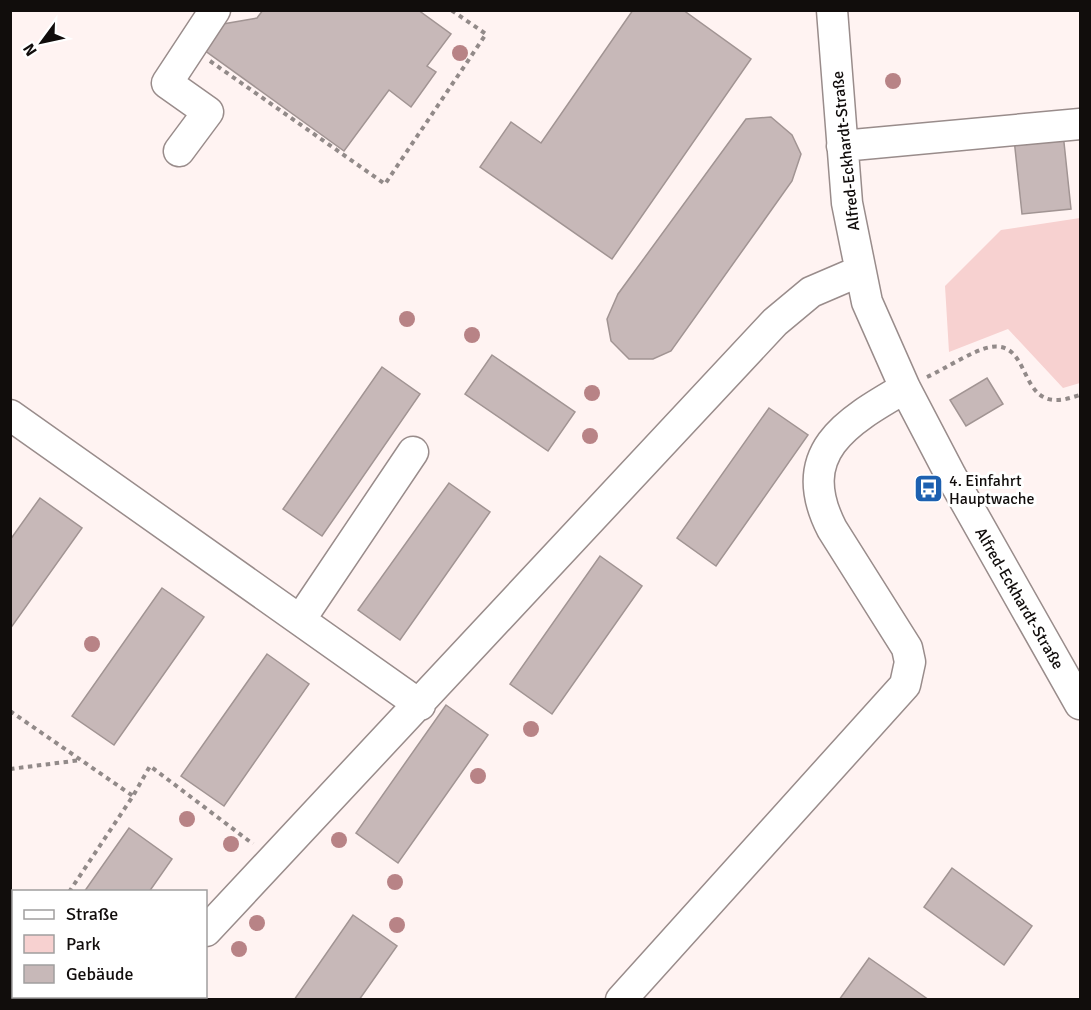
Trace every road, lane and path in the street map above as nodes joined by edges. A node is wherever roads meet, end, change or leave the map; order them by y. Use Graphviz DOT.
graph roads {
  1 [pos="215,10"];
  2 [pos="451,10"];
  3 [pos="832,10"];
  4 [pos="191,47"];
  5 [pos="1080,123"];
  6 [pos="842,146"];
  7 [pos="179,151"];
  8 [pos="860,271"];
  9 [pos="905,388"];
  10 [pos="1080,395"];
  11 [pos="10,415"];
  12 [pos="413,452"];
  13 [pos="300,620"];
  14 [pos="1080,702"];
  15 [pos="420,705"];
  16 [pos="10,711"];
  17 [pos="81,760"];
  18 [pos="10,769"];
  19 [pos="133,796"];
  20 [pos="271,861"];
  21 [pos="70,890"];
  22 [pos="207,931"];
  23 [pos="621,999"];
  1 -- 4 [label="street"];
  2 -- 4 [label="path"];
  3 -- 6 [label="street, Alfred-Eckhardt-Straße"];
  4 -- 7 [label="street"];
  5 -- 6 [label="street"];
  6 -- 8 [label="street, Alfred-Eckhardt-Straße"];
  8 -- 9 [label="street, Alfred-Eckhardt-Straße"];
  8 -- 15 [label="street"];
  9 -- 10 [label="path"];
  9 -- 14 [label="street, Alfred-Eckhardt-Straße"];
  9 -- 23 [label="street"];
  11 -- 13 [label="street"];
  12 -- 13 [label="street"];
  13 -- 15 [label="street"];
  15 -- 20 [label="street"];
  16 -- 17 [label="path"];
  17 -- 18 [label="path"];
  17 -- 19 [label="path"];
  19 -- 20 [label="path"];
  19 -- 21 [label="path"];
  20 -- 22 [label="street"];
}
